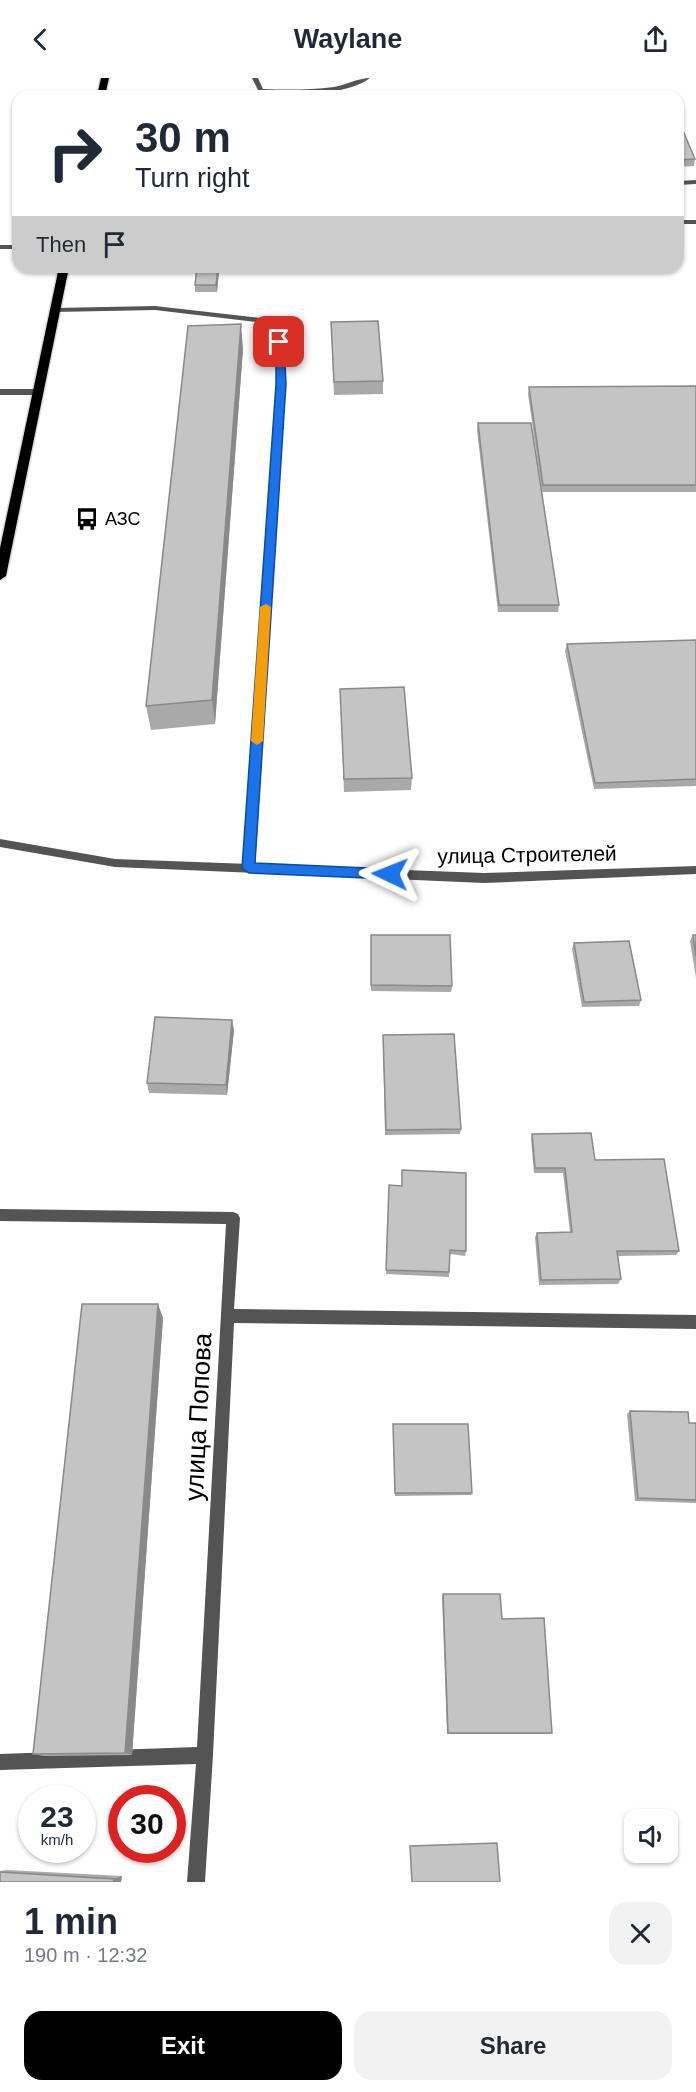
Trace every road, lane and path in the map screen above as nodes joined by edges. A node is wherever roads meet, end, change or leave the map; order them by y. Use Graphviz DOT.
graph roads {
  1 [pos="368,78"];
  2 [pos="311,90"];
  3 [pos="63,273"];
  4 [pos="55,310"];
  5 [pos="0,392"];
  6 [pos="37,392"];
  7 [pos="0,576"];
  8 [pos="0,843"];
  9 [pos="249,868"];
  10 [pos="696,870"];
  11 [pos="0,1215"];
  12 [pos="226,1316"];
  13 [pos="696,1322"];
  14 [pos="205,1755"];
  15 [pos="0,1762"];
  16 [pos="196,1882"];
  1 -- 2 [label="street"];
  3 -- 4 [label="main road"];
  4 -- 6 [label="main road"];
  4 -- 9 [label="street"];
  5 -- 6 [label="street"];
  6 -- 7 [label="main road"];
  8 -- 9 [label="street, улица Строителей"];
  9 -- 10 [label="street, улица Строителей"];
  11 -- 12 [label="street"];
  12 -- 13 [label="street, улица Попова"];
  12 -- 14 [label="street, улица Попова"];
  14 -- 15 [label="street"];
  14 -- 16 [label="street, улица Попова"];
}
